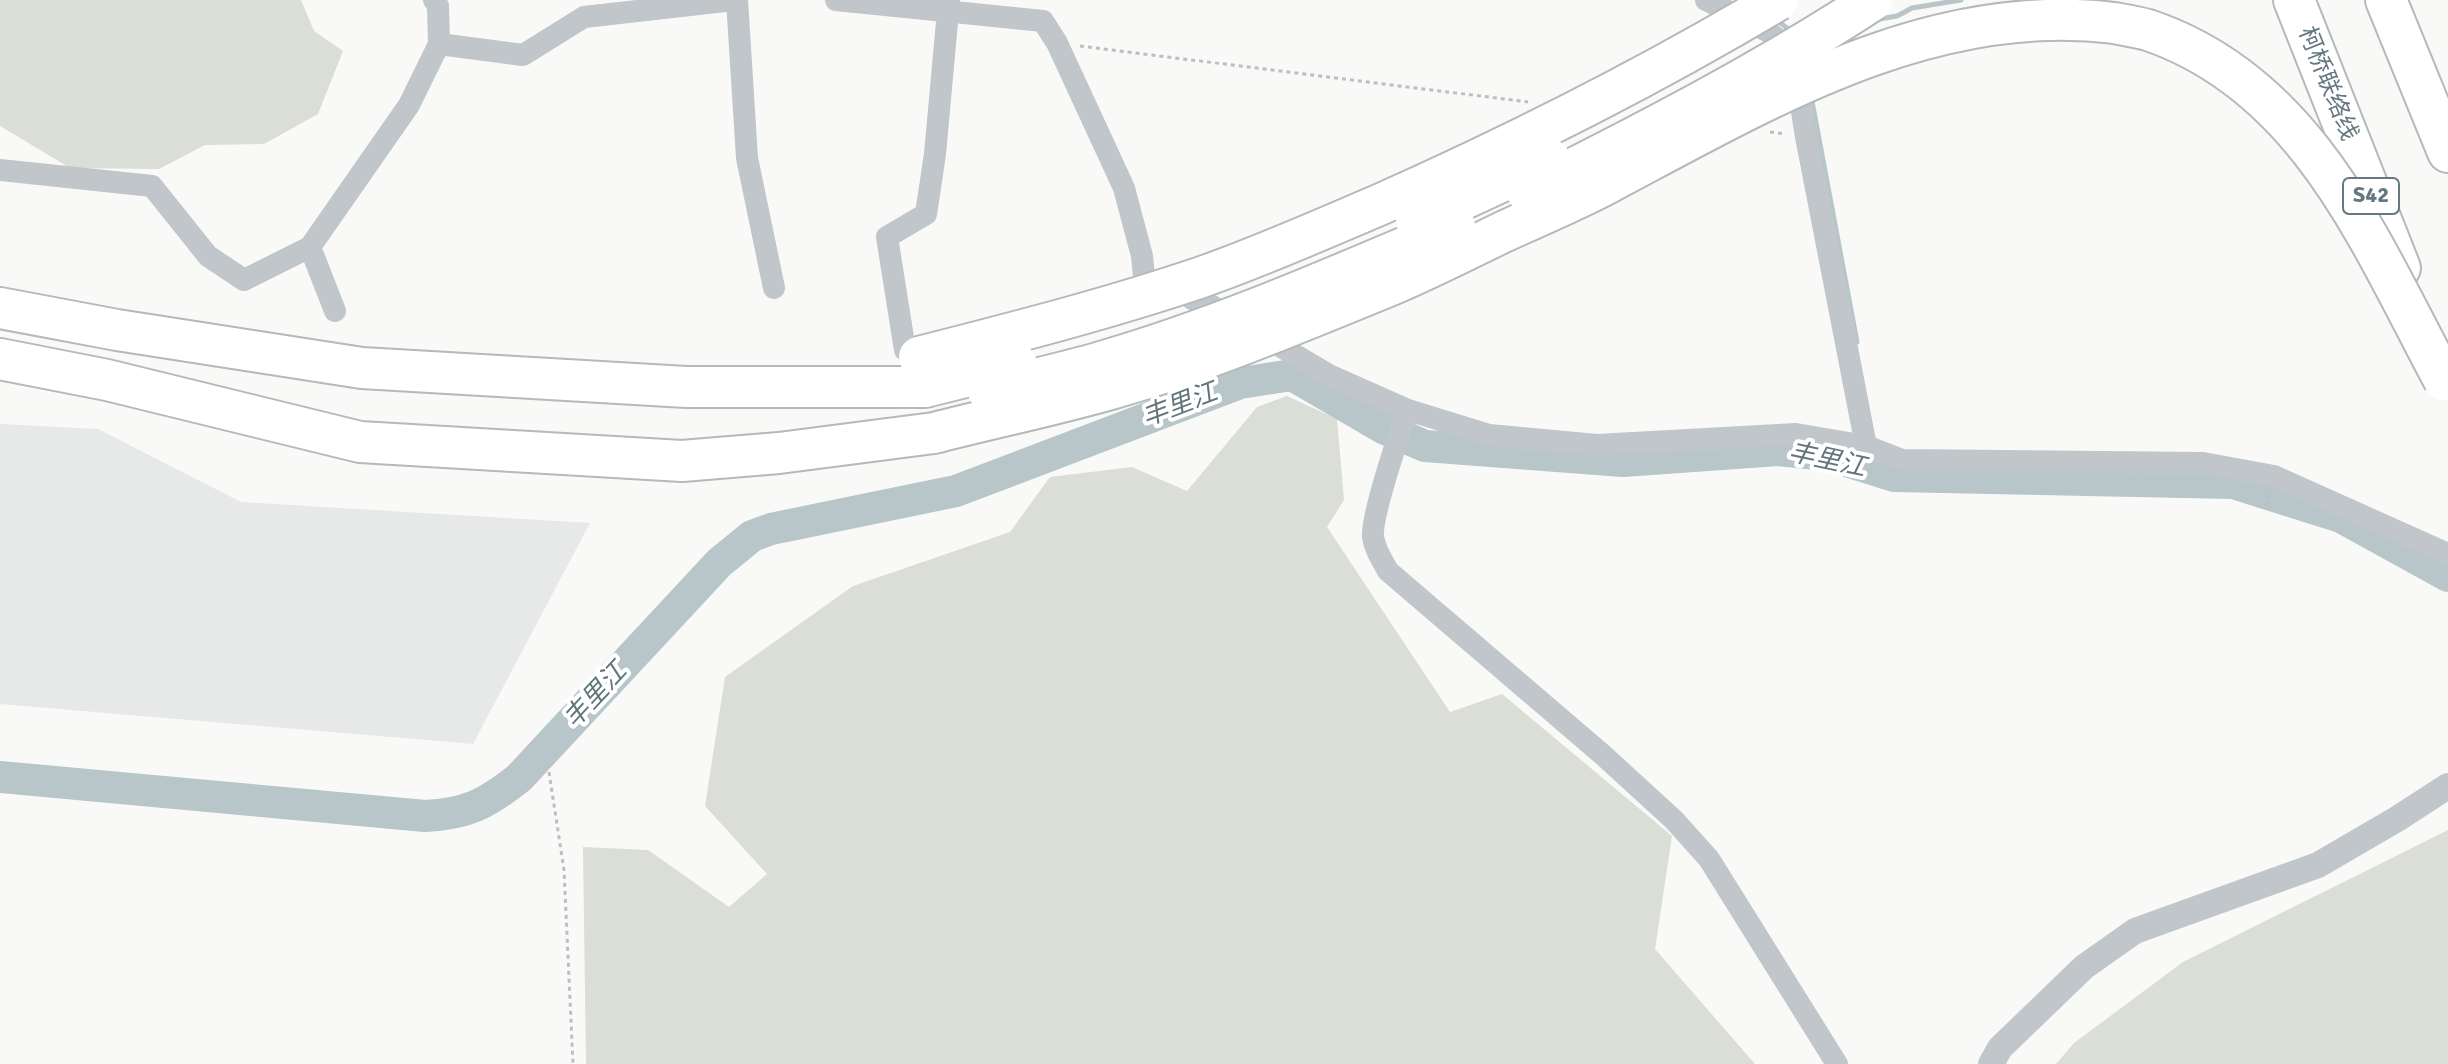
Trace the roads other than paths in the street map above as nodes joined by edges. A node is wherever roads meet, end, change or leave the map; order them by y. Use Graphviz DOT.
graph roads {
  1 [pos="434,0"];
  2 [pos="735,0"];
  3 [pos="836,0"];
  4 [pos="1706,0"];
  5 [pos="1778,0"];
  6 [pos="1837,0"];
  7 [pos="1873,0"];
  8 [pos="2294,0"];
  9 [pos="2386,0"];
  10 [pos="948,6"];
  11 [pos="439,44"];
  12 [pos="2448,152"];
  13 [pos="0,170"];
  14 [pos="310,247"];
  15 [pos="774,288"];
  16 [pos="1146,296"];
  17 [pos="1192,299"];
  18 [pos="0,308"];
  19 [pos="335,311"];
  20 [pos="0,359"];
  21 [pos="923,386"];
  22 [pos="2446,386"];
  23 [pos="1406,415"];
  24 [pos="1866,446"];
  25 [pos="2448,554"];
  26 [pos="2446,785"];
  27 [pos="1837,1064"];
  28 [pos="1991,1064"];
  1 -- 11 [label="street"];
  2 -- 11 [label="street"];
  2 -- 15 [label="street"];
  3 -- 10 [label="street"];
  4 -- 24 [label="street"];
  5 -- 21 [label="highway, bridge"];
  6 -- 21 [label="highway, bridge"];
  7 -- 21 [label="highway, bridge"];
  8 -- 22 [label="highway, 柯桥联络线 / S42, bridge"];
  9 -- 12 [label="highway"];
  10 -- 16 [label="street"];
  10 -- 21 [label="street"];
  11 -- 14 [label="street"];
  13 -- 14 [label="street"];
  14 -- 19 [label="street"];
  17 -- 23 [label="street"];
  18 -- 21 [label="highway"];
  20 -- 21 [label="highway"];
  21 -- 22 [label="highway, bridge"];
  23 -- 24 [label="street"];
  23 -- 27 [label="street"];
  24 -- 25 [label="street"];
  26 -- 28 [label="street"];
}
